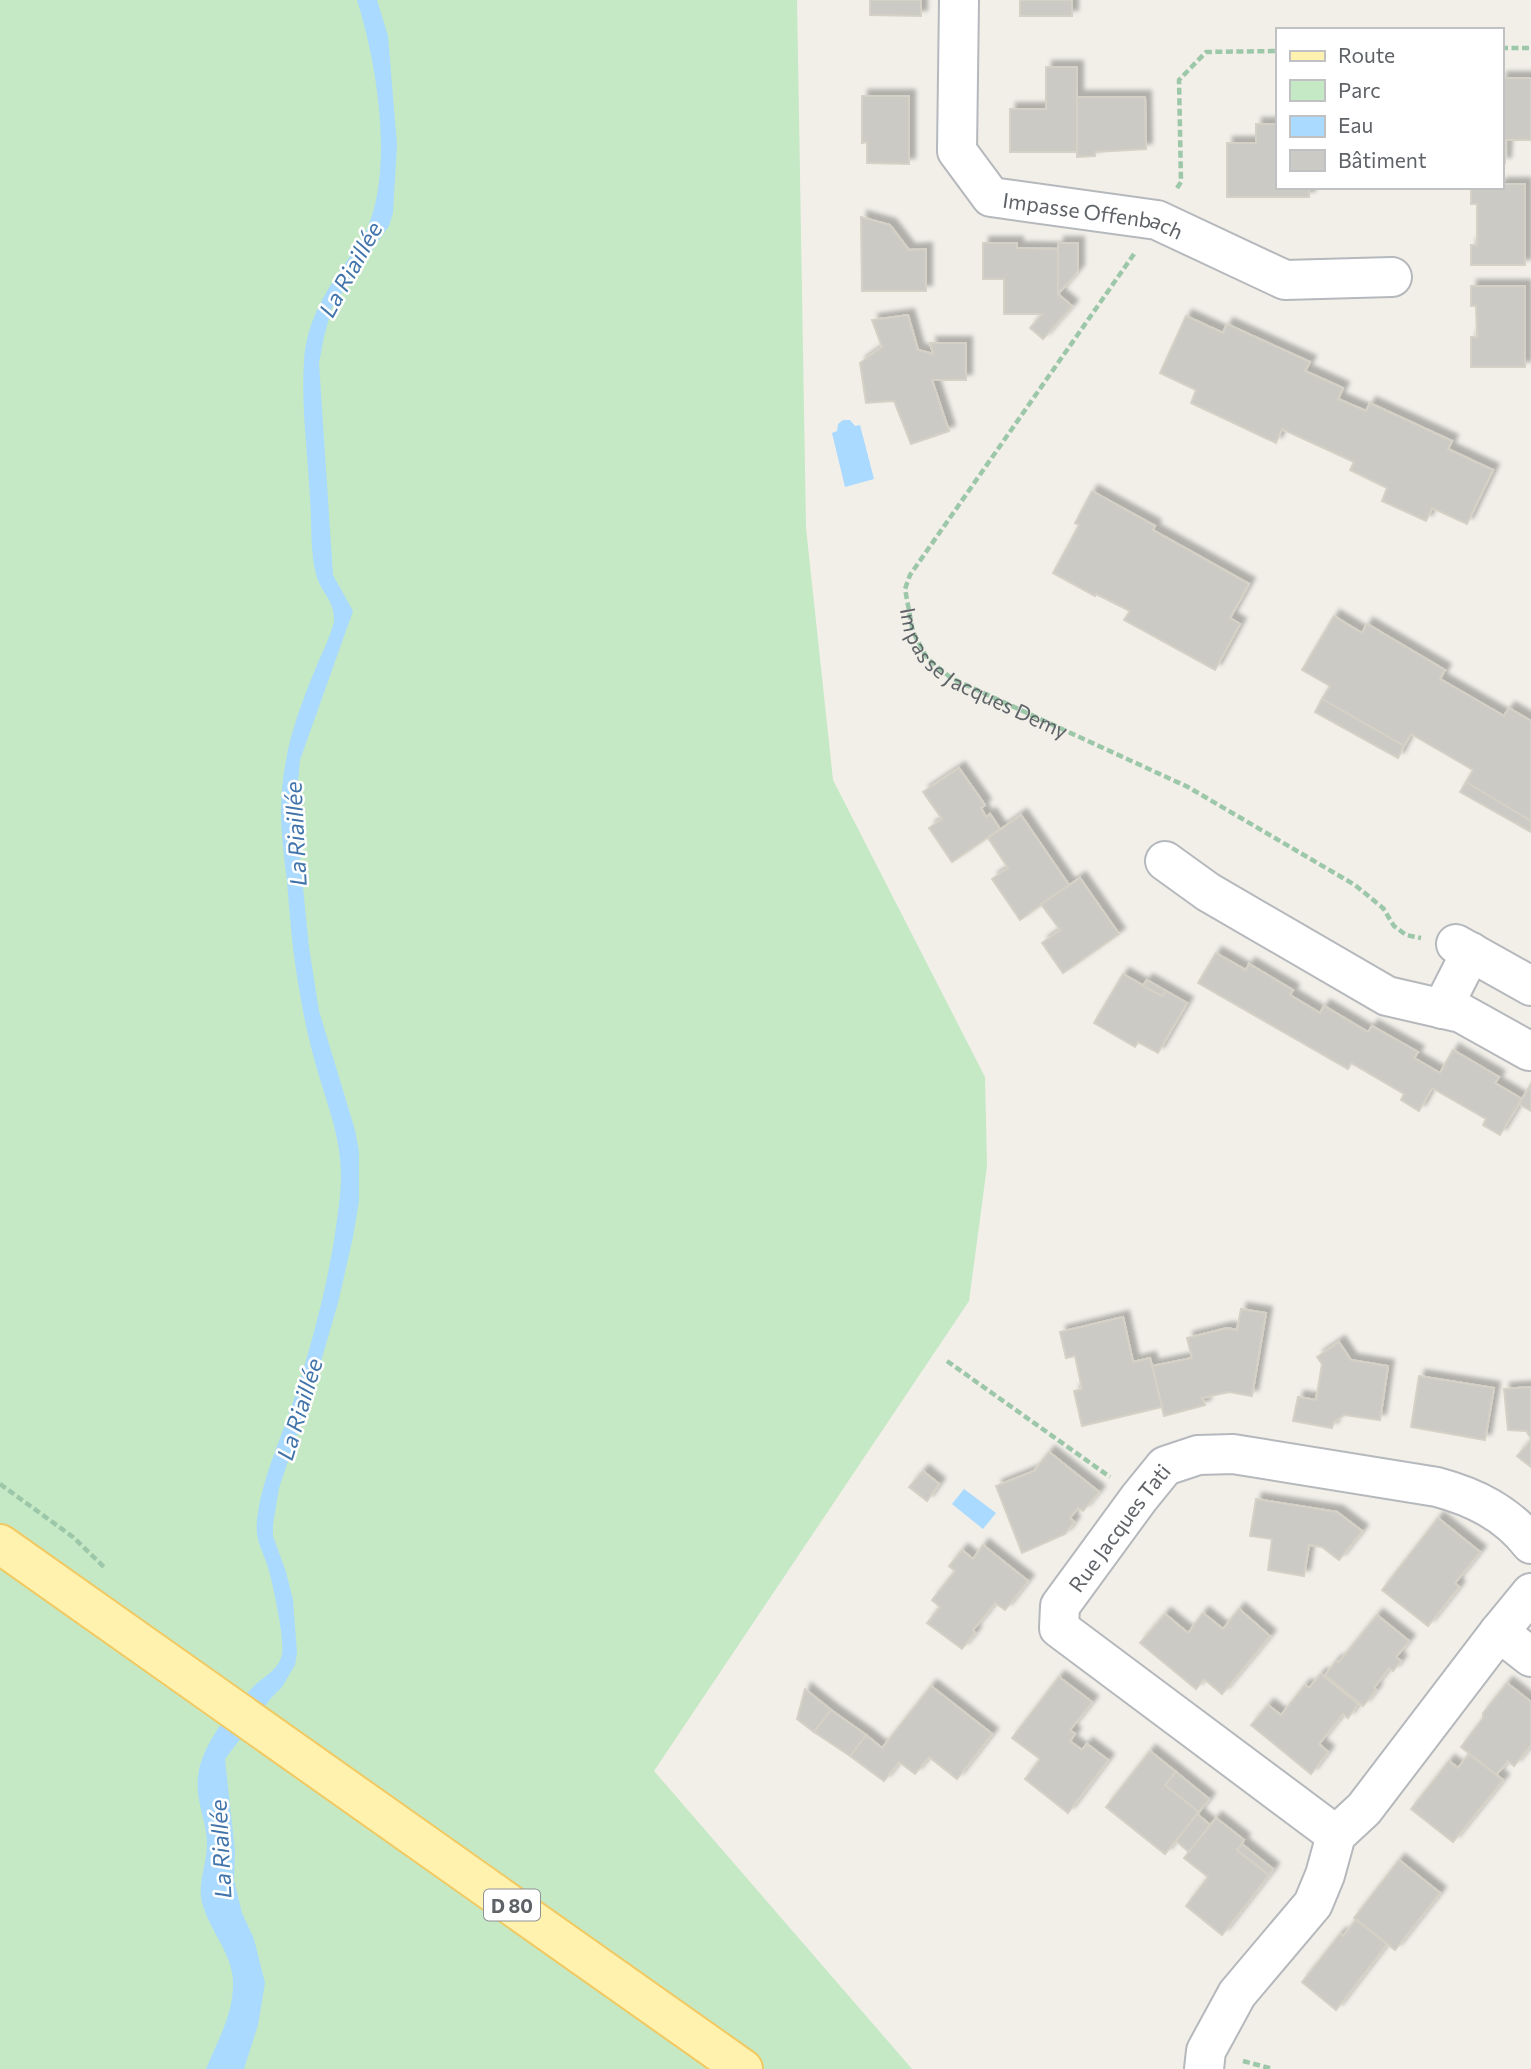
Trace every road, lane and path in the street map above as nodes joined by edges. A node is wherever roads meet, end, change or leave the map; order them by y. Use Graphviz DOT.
graph roads {
  1 [pos="959,0"];
  2 [pos="1503,48"];
  3 [pos="1531,48"];
  4 [pos="1276,51"];
  5 [pos="1157,220"];
  6 [pos="1392,277"];
  7 [pos="1165,861"];
  8 [pos="1463,948"];
  9 [pos="1531,986"];
  10 [pos="1442,1009"];
  11 [pos="1529,1051"];
  12 [pos="947,1361"];
  13 [pos="1139,1498"];
  14 [pos="0,1544"];
  15 [pos="1531,1544"];
  16 [pos="1531,1593"];
  17 [pos="1499,1632"];
  18 [pos="1531,1657"];
  19 [pos="1336,1835"];
  20 [pos="743,2069"];
  21 [pos="1203,2069"];
  1 -- 5 [label="street, Impasse Offenbach"];
  2 -- 3 [label="path"];
  4 -- 5 [label="path, Impasse Jacques Demy"];
  5 -- 6 [label="street, Impasse Offenbach"];
  5 -- 8 [label="path, Impasse Jacques Demy"];
  7 -- 10 [label="street"];
  8 -- 9 [label="street"];
  8 -- 10 [label="street"];
  10 -- 11 [label="street"];
  12 -- 13 [label="path"];
  13 -- 15 [label="street, Rue Jacques Tati"];
  13 -- 19 [label="street, Rue Jacques Tati"];
  14 -- 20 [label="main road, D 80"];
  16 -- 17 [label="street"];
  17 -- 18 [label="street"];
  17 -- 19 [label="street"];
  19 -- 21 [label="street"];
}
